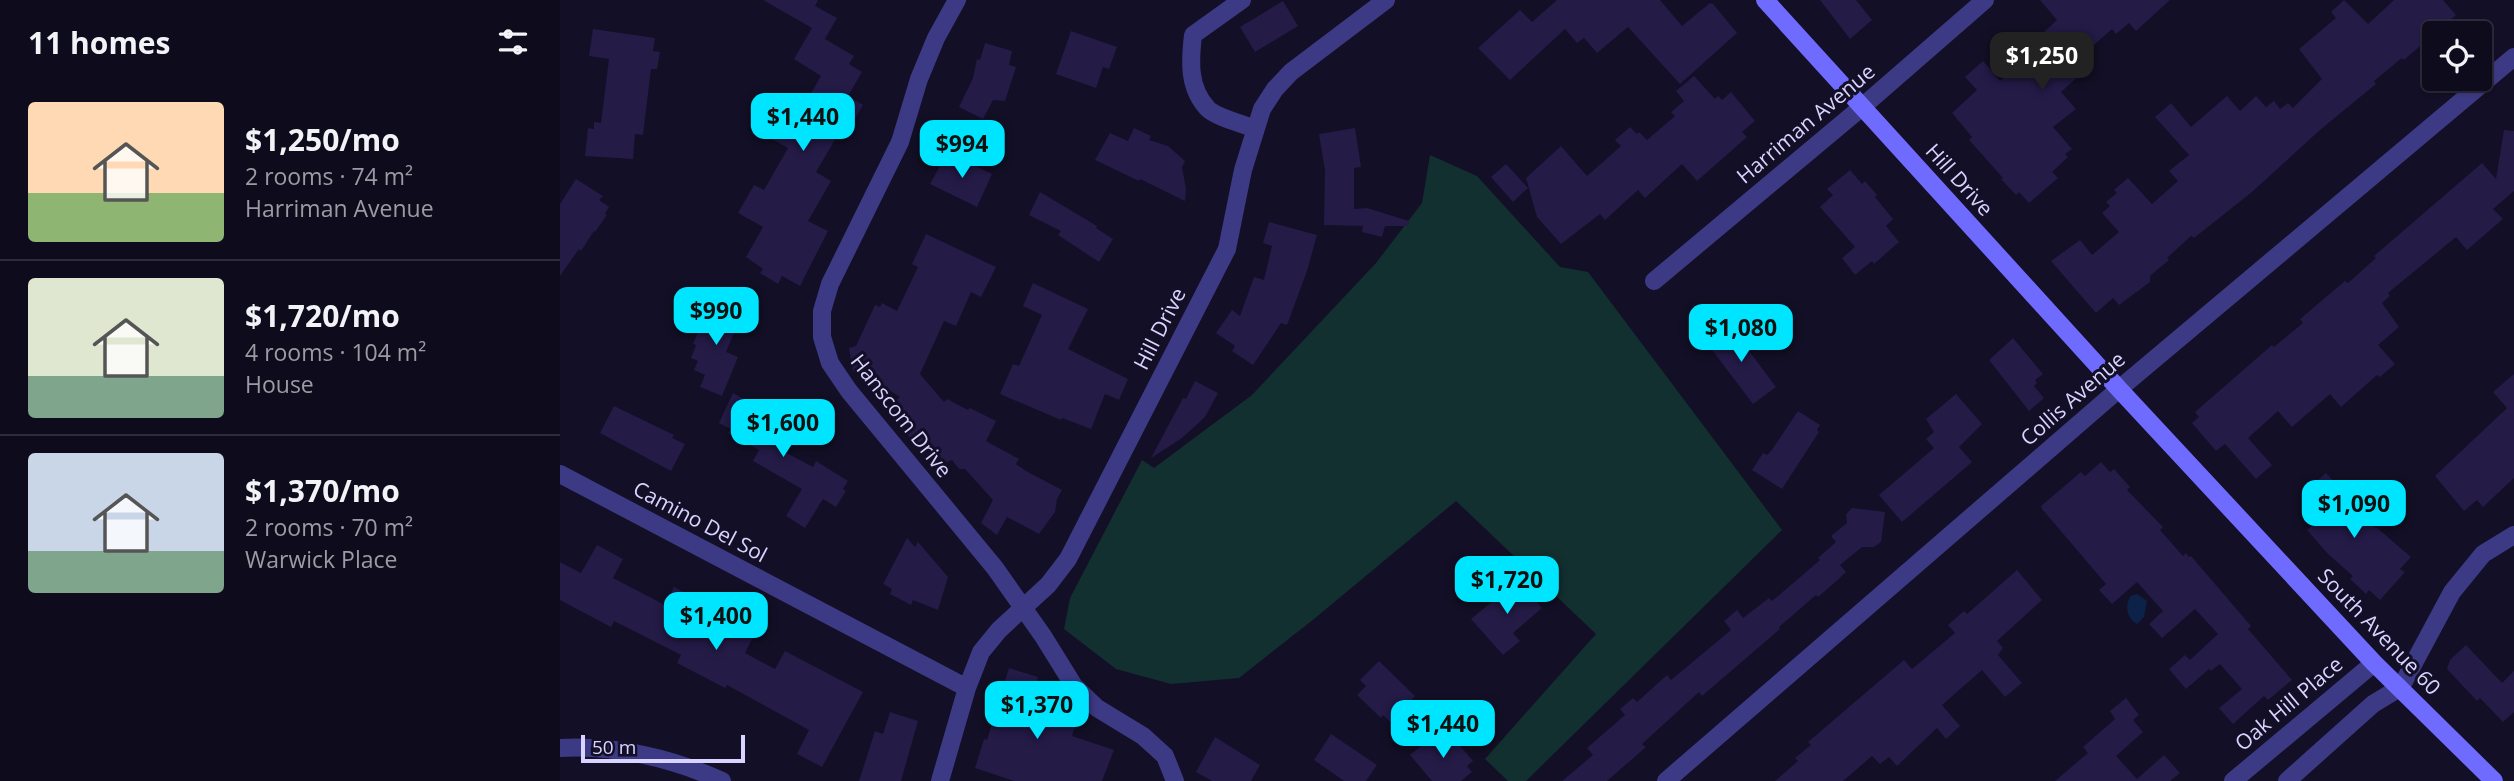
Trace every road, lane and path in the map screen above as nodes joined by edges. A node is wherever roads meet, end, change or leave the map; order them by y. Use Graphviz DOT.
graph roads {
  1 [pos="957,0"];
  2 [pos="1242,0"];
  3 [pos="1386,0"];
  4 [pos="1765,0"];
  5 [pos="1985,0"];
  6 [pos="2514,57"];
  7 [pos="1862,107"];
  8 [pos="1255,129"];
  9 [pos="1654,281"];
  10 [pos="2119,389"];
  11 [pos="560,474"];
  12 [pos="2514,535"];
  13 [pos="1022,609"];
  14 [pos="2374,663"];
  15 [pos="2401,687"];
  16 [pos="967,688"];
  17 [pos="560,748"];
  18 [pos="722,781"];
  19 [pos="940,781"];
  20 [pos="1175,781"];
  21 [pos="1666,781"];
  22 [pos="2232,781"];
  23 [pos="2287,781"];
  24 [pos="2494,781"];
  1 -- 13 [label="street, Hanscom Drive"];
  2 -- 8 [label="street"];
  3 -- 8 [label="street, Hill Drive"];
  4 -- 7 [label="street, Hill Drive"];
  5 -- 7 [label="street, Harriman Avenue"];
  6 -- 10 [label="street, Collis Avenue"];
  7 -- 9 [label="street, Harriman Avenue"];
  7 -- 10 [label="street, Hill Drive"];
  8 -- 13 [label="street, Hill Drive"];
  10 -- 14 [label="street, South Avenue 60"];
  10 -- 21 [label="street, Collis Avenue"];
  11 -- 16 [label="street, Camino Del Sol"];
  12 -- 15 [label="street"];
  13 -- 16 [label="street, Hill Drive"];
  13 -- 20 [label="street, Hanscom Drive"];
  14 -- 15 [label="street, South Avenue 60"];
  14 -- 22 [label="street, Oak Hill Place"];
  15 -- 23 [label="street"];
  15 -- 24 [label="street, South Avenue 60"];
  16 -- 19 [label="street, Hill Drive"];
  17 -- 18 [label="street"];
}
